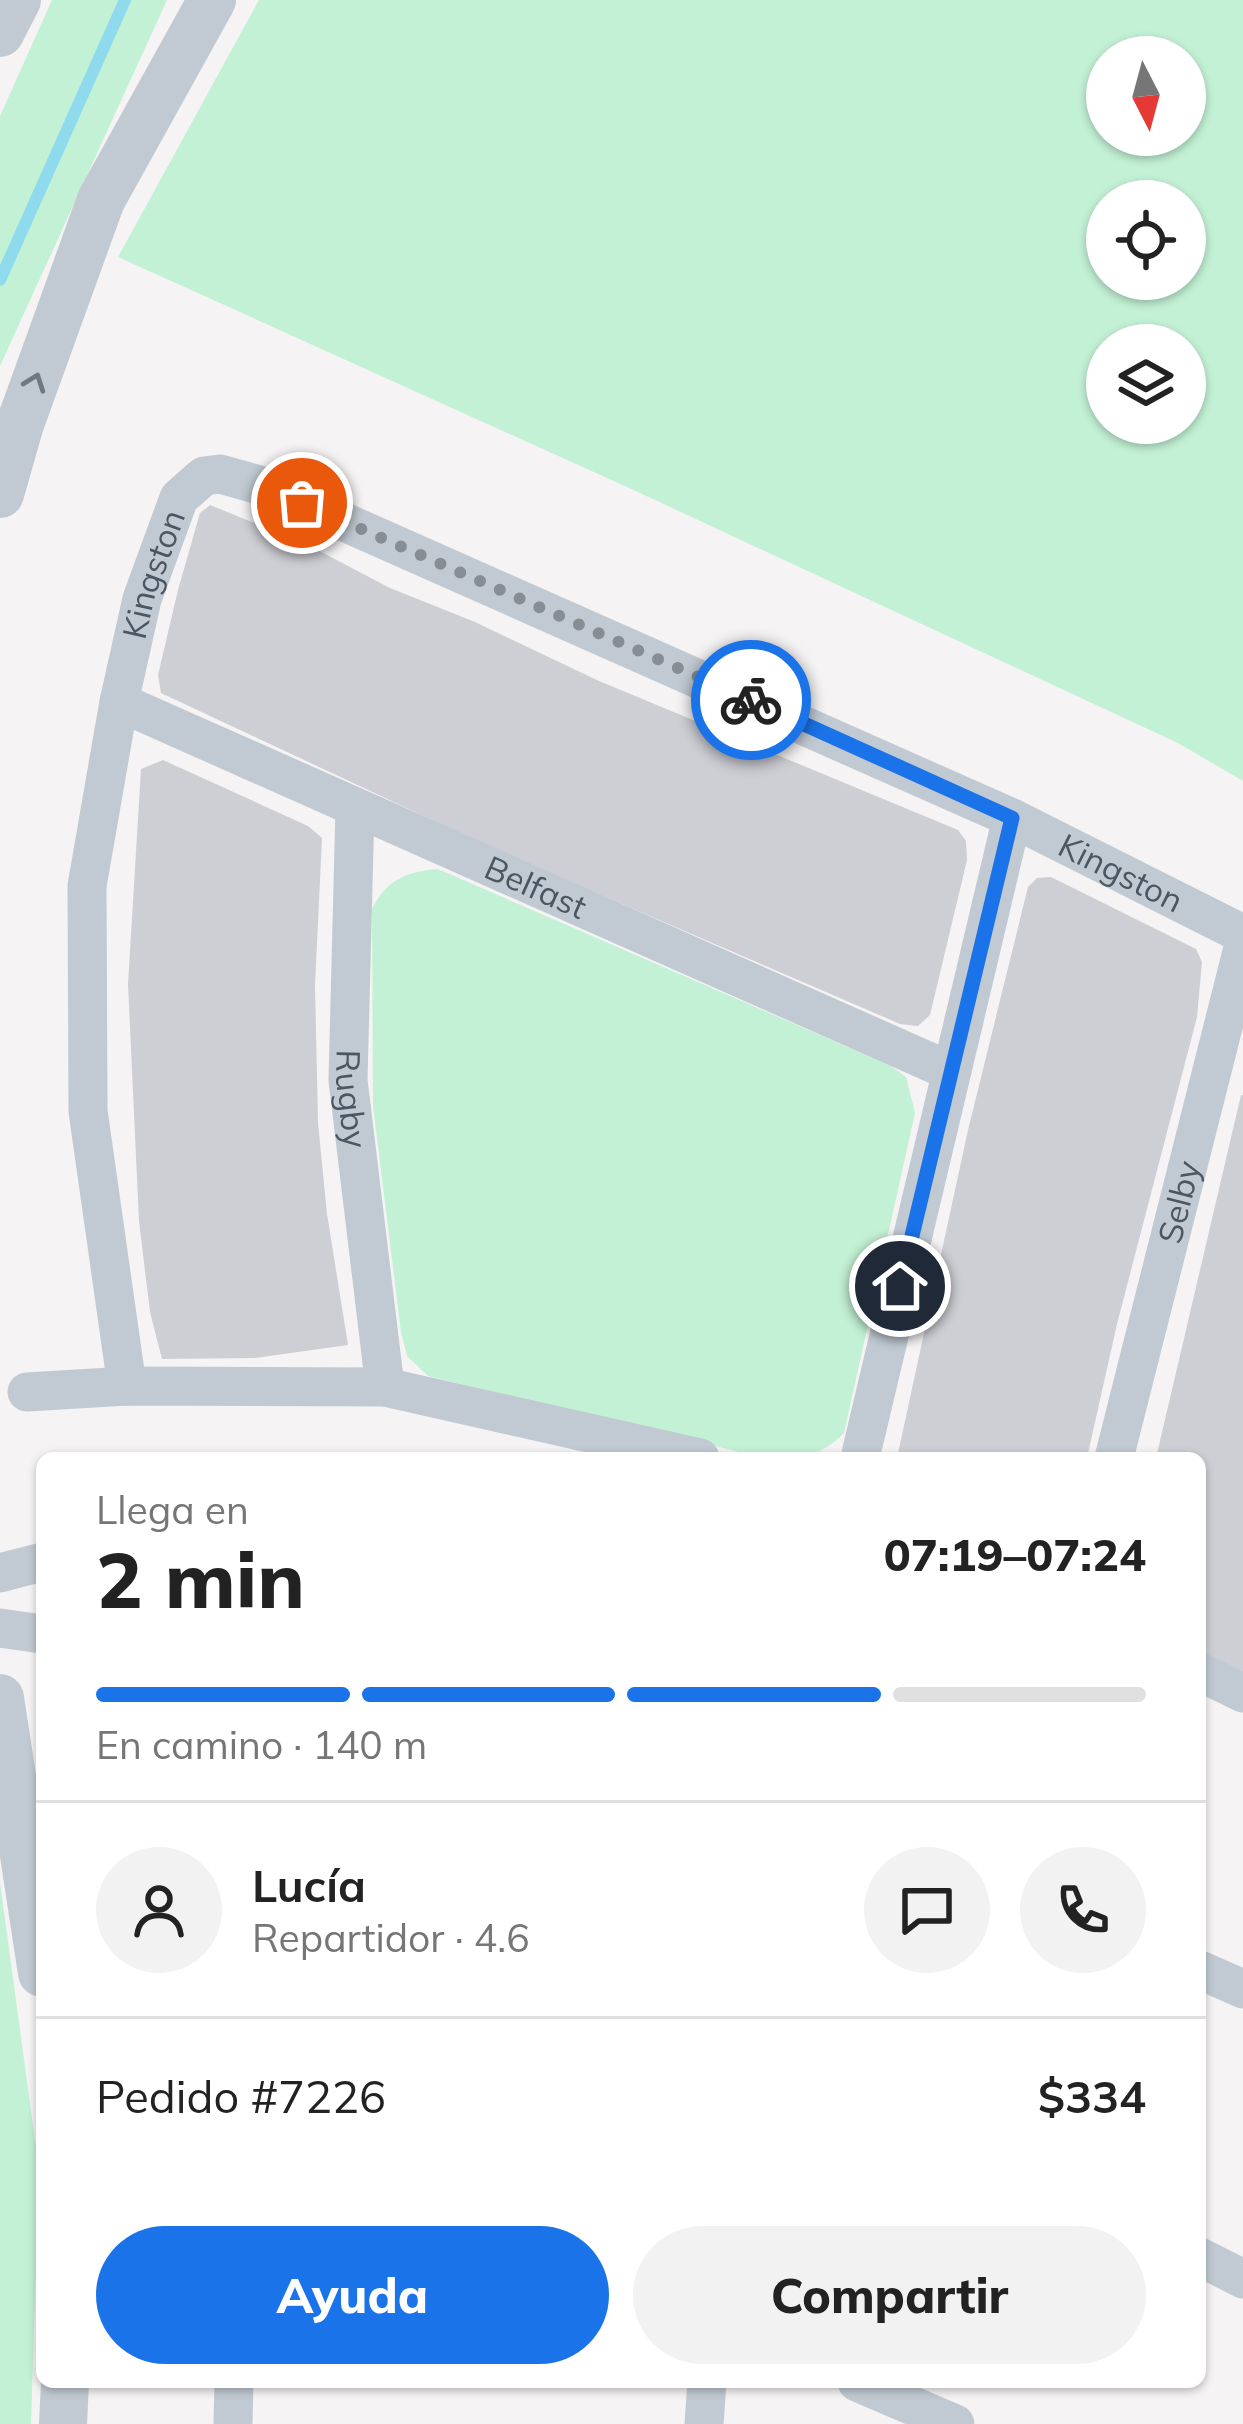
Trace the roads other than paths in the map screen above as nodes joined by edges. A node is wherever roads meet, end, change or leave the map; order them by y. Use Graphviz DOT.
graph roads {
  1 [pos="16,0"];
  2 [pos="212,0"];
  3 [pos="0,33"];
  4 [pos="0,494"];
  5 [pos="119,702"];
  6 [pos="355,808"];
  7 [pos="1012,818"];
  8 [pos="1243,934"];
  9 [pos="1243,949"];
  10 [pos="950,1071"];
  11 [pos="127,1386"];
  12 [pos="385,1387"];
  13 [pos="27,1392"];
  14 [pos="673,1452"];
  15 [pos="861,1452"];
  16 [pos="1116,1452"];
  17 [pos="36,1564"];
  18 [pos="0,1573"];
  19 [pos="0,1628"];
  20 [pos="36,1633"];
  21 [pos="1206,1675"];
  22 [pos="1243,1693"];
  23 [pos="0,1697"];
  24 [pos="36,1934"];
  25 [pos="1206,1973"];
  26 [pos="1243,1989"];
  27 [pos="1206,2260"];
  28 [pos="1243,2279"];
  29 [pos="65,2388"];
  30 [pos="234,2388"];
  31 [pos="707,2388"];
  32 [pos="871,2388"];
  33 [pos="63,2424"];
  34 [pos="233,2424"];
  35 [pos="704,2424"];
  36 [pos="955,2424"];
  1 -- 3 [label="street"];
  4 -- 2 [label="street, one-way"];
  5 -- 6 [label="street, Belfast"];
  5 -- 7 [label="street, Kingston"];
  5 -- 11 [label="street, Kingston"];
  6 -- 10 [label="street, Belfast"];
  6 -- 12 [label="street, Rugby"];
  7 -- 8 [label="street, Kingston"];
  7 -- 10 [label="street"];
  9 -- 16 [label="street, Selby"];
  10 -- 15 [label="street"];
  11 -- 12 [label="street"];
  11 -- 13 [label="street"];
  12 -- 14 [label="street"];
  17 -- 18 [label="street"];
  19 -- 20 [label="street"];
  21 -- 22 [label="street"];
  23 -- 24 [label="street"];
  25 -- 26 [label="street"];
  27 -- 28 [label="street"];
  29 -- 33 [label="street"];
  30 -- 34 [label="street"];
  31 -- 35 [label="street"];
  32 -- 36 [label="street"];
}
